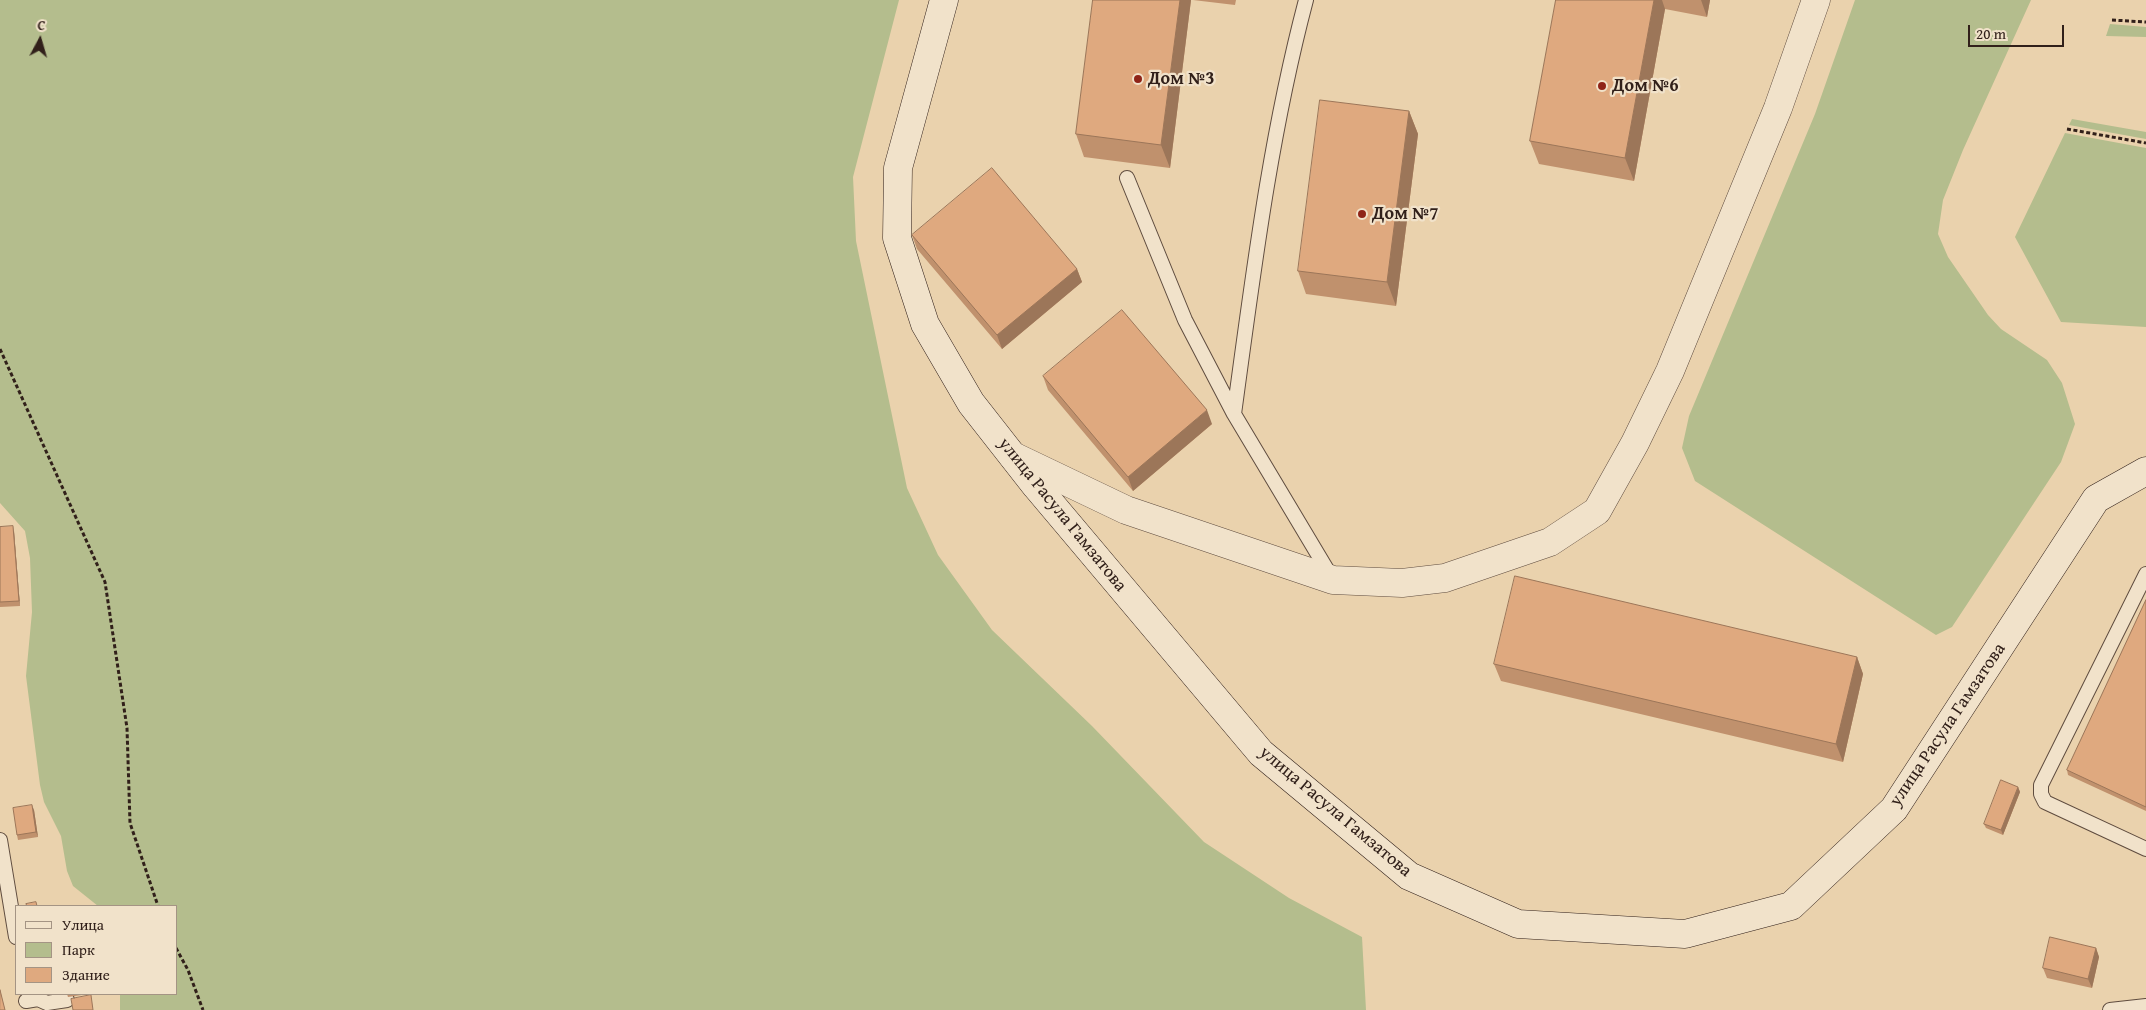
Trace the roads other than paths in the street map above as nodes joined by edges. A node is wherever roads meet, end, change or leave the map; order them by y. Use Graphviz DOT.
graph roads {
  1 [pos="944,0"];
  2 [pos="1306,0"];
  3 [pos="1816,0"];
  4 [pos="1127,178"];
  5 [pos="1234,414"];
  6 [pos="1013,456"];
  7 [pos="2146,471"];
  8 [pos="2146,574"];
  9 [pos="1333,580"];
  10 [pos="0,840"];
  11 [pos="2146,849"];
  12 [pos="15,931"];
  13 [pos="67,1000"];
  14 [pos="26,1002"];
  15 [pos="2146,1006"];
  16 [pos="2110,1010"];
  1 -- 6 [label="main road, улица Расула Гамзатова"];
  2 -- 5 [label="lane"];
  3 -- 9 [label="main road"];
  4 -- 5 [label="lane"];
  5 -- 9 [label="lane"];
  6 -- 7 [label="main road, улица Расула Гамзатова"];
  6 -- 9 [label="main road"];
  8 -- 11 [label="lane"];
  10 -- 12 [label="lane"];
  13 -- 14 [label="lane"];
  15 -- 16 [label="lane"];
}
